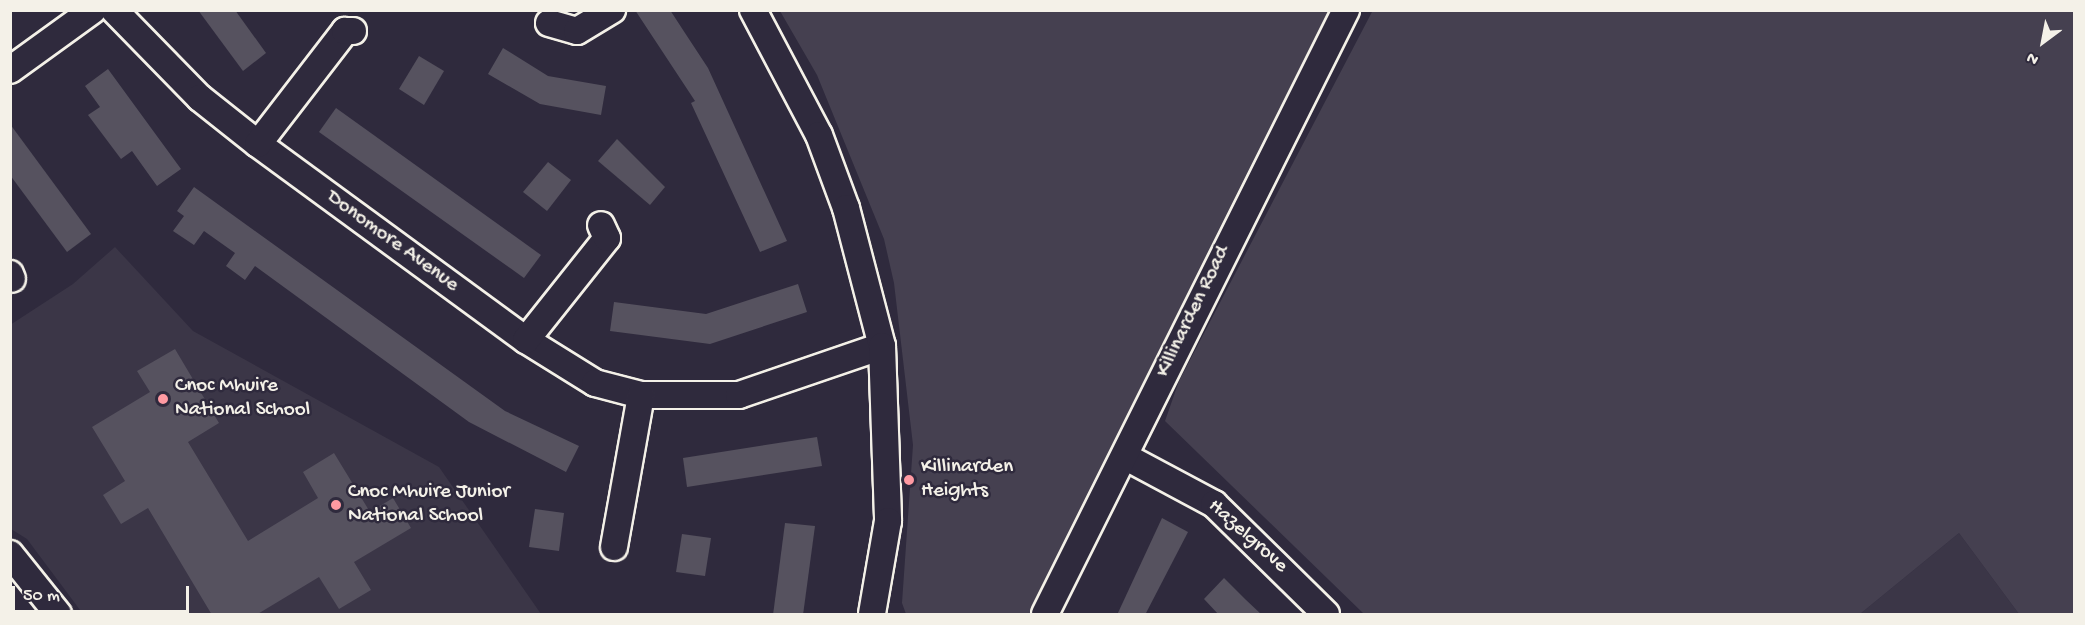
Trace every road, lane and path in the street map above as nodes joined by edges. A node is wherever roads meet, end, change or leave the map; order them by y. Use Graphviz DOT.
graph roads {
  1 [pos="93,10"];
  2 [pos="114,10"];
  3 [pos="612,10"];
  4 [pos="753,10"];
  5 [pos="1346,10"];
  6 [pos="549,23"];
  7 [pos="353,31"];
  8 [pos="10,70"];
  9 [pos="258,144"];
  10 [pos="601,225"];
  11 [pos="526,340"];
  12 [pos="882,346"];
  13 [pos="641,395"];
  14 [pos="1126,457"];
  15 [pos="614,547"];
  16 [pos="10,554"];
  17 [pos="58,615"];
  18 [pos="872,615"];
  19 [pos="1045,615"];
  20 [pos="1326,615"];
  1 -- 8 [label="street"];
  2 -- 9 [label="street, Donomore Avenue"];
  3 -- 6 [label="street"];
  4 -- 12 [label="street"];
  5 -- 14 [label="street, Killinarden Road"];
  7 -- 9 [label="street"];
  9 -- 11 [label="street, Donomore Avenue"];
  10 -- 11 [label="street"];
  11 -- 13 [label="street, Donomore Avenue"];
  12 -- 13 [label="street, Donomore Avenue"];
  12 -- 18 [label="street"];
  13 -- 15 [label="street"];
  14 -- 19 [label="street, Killinarden Road"];
  14 -- 20 [label="street, Hazelgrove"];
  16 -- 17 [label="street"];
}
